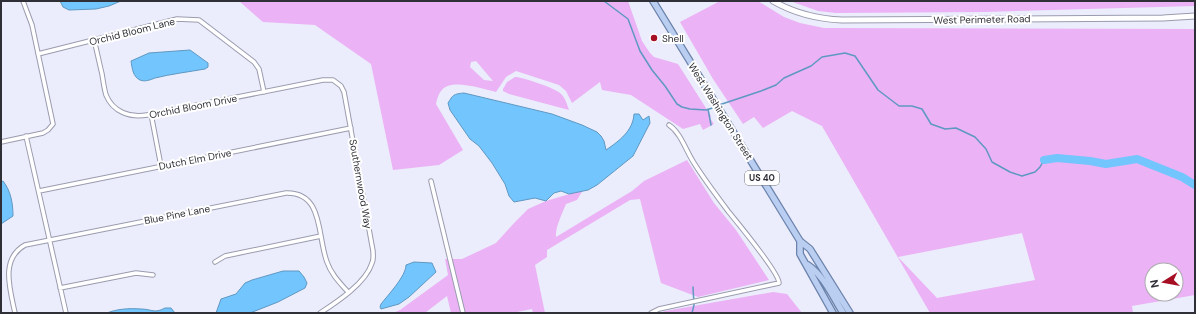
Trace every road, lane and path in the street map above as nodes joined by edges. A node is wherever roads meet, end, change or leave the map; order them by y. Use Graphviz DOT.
graph roads {
  1 [pos="23,1"];
  2 [pos="653,1"];
  3 [pos="773,1"];
  4 [pos="1195,16"];
  5 [pos="94,40"];
  6 [pos="38,54"];
  7 [pos="341,86"];
  8 [pos="264,92"];
  9 [pos="151,114"];
  10 [pos="669,125"];
  11 [pos="351,128"];
  12 [pos="26,136"];
  13 [pos="1,142"];
  14 [pos="161,166"];
  15 [pos="431,181"];
  16 [pos="39,191"];
  17 [pos="321,236"];
  18 [pos="50,240"];
  19 [pos="800,241"];
  20 [pos="215,262"];
  21 [pos="806,264"];
  22 [pos="153,275"];
  23 [pos="60,288"];
  24 [pos="348,292"];
  25 [pos="15,313"];
  26 [pos="66,313"];
  27 [pos="320,313"];
  28 [pos="463,313"];
  29 [pos="651,313"];
  30 [pos="834,313"];
  31 [pos="843,313"];
  32 [pos="850,313"];
  1 -- 6 [label="street"];
  2 -- 19 [label="main road, West Washington Street / US 40"];
  3 -- 4 [label="street, West Perimeter Road"];
  5 -- 6 [label="street, Orchid Bloom Lane"];
  5 -- 8 [label="street, Orchid Bloom Lane"];
  5 -- 9 [label="street, Orchid Bloom Drive"];
  6 -- 12 [label="street"];
  7 -- 8 [label="street, Orchid Bloom Drive"];
  7 -- 11 [label="street, Southernwood Way"];
  8 -- 9 [label="street, Orchid Bloom Drive"];
  9 -- 14 [label="street"];
  10 -- 29 [label="street"];
  11 -- 14 [label="street, Dutch Elm Drive"];
  11 -- 24 [label="street, Southernwood Way"];
  12 -- 13 [label="street"];
  12 -- 16 [label="street"];
  14 -- 16 [label="street, Dutch Elm Drive"];
  15 -- 28 [label="street"];
  16 -- 18 [label="street"];
  17 -- 18 [label="street, Blue Pine Lane"];
  17 -- 20 [label="street"];
  17 -- 24 [label="street"];
  18 -- 23 [label="street"];
  18 -- 25 [label="street, Blue Pine Lane"];
  19 -- 21 [label="main road, West Washington Street / US 40"];
  19 -- 32 [label="main road, West Washington Street / US 40"];
  21 -- 30 [label="main road, West Washington Street / US 40"];
  21 -- 31 [label="main road"];
  22 -- 23 [label="street"];
  23 -- 26 [label="street"];
  24 -- 27 [label="street, Southernwood Way"];
}
